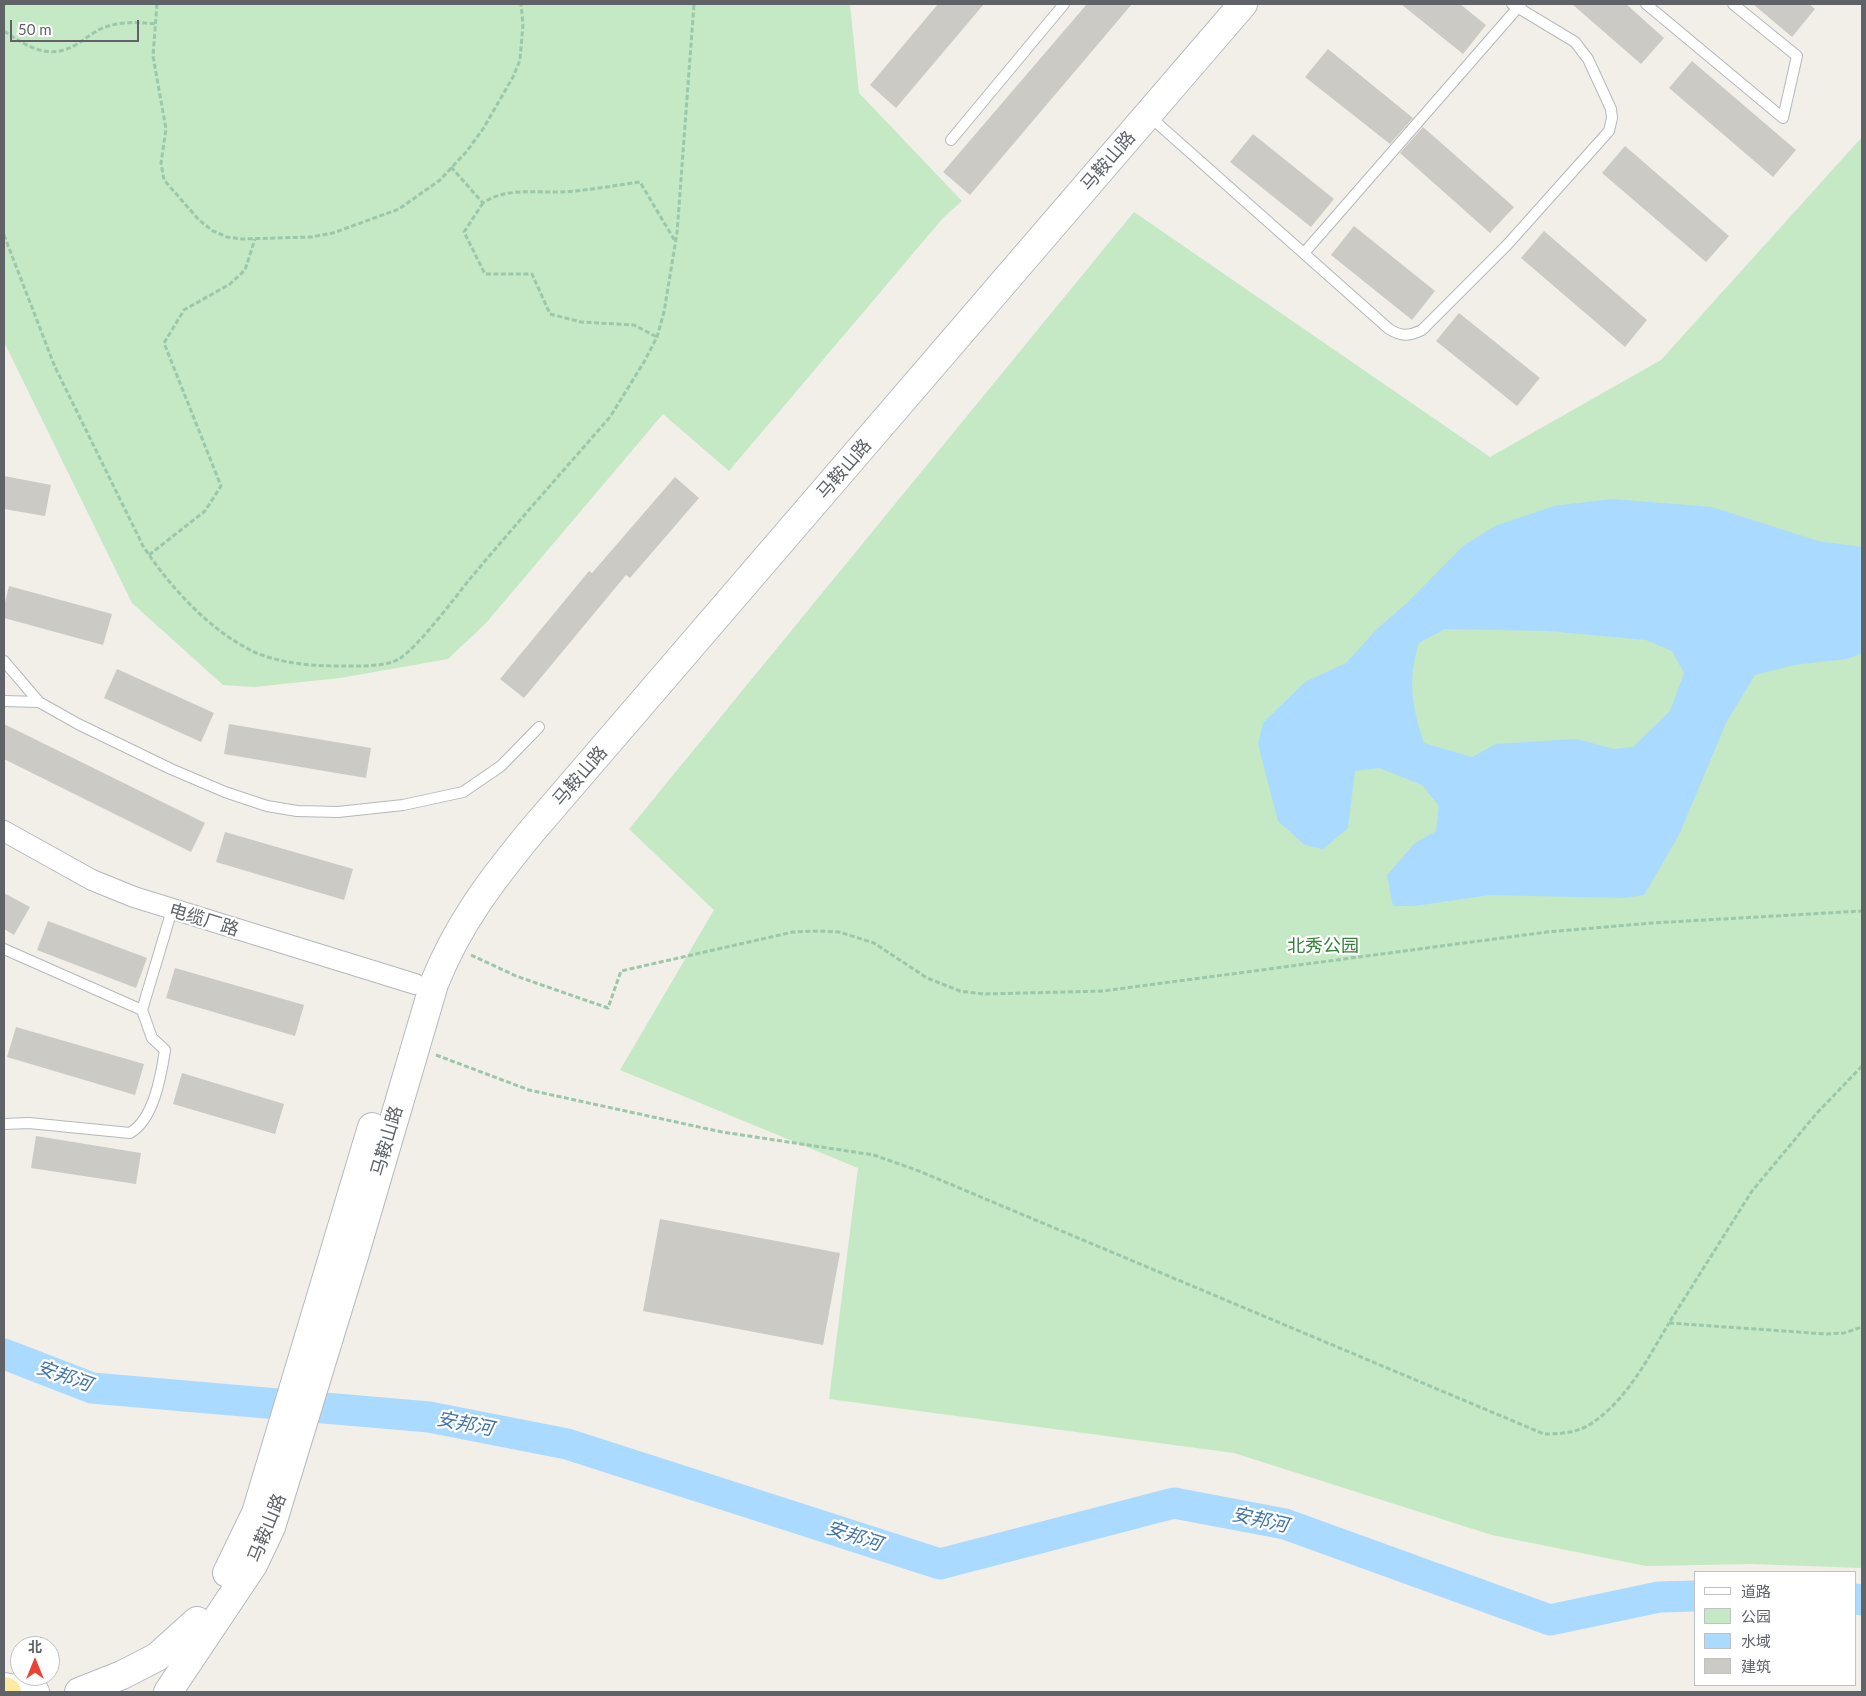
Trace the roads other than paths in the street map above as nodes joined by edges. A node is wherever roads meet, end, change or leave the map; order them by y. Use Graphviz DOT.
graph roads {
  1 [pos="1064,4"];
  2 [pos="1221,4"];
  3 [pos="1243,4"];
  4 [pos="1646,4"];
  5 [pos="1733,4"];
  6 [pos="1517,5"];
  7 [pos="1148,115"];
  8 [pos="951,140"];
  9 [pos="1304,253"];
  10 [pos="4,661"];
  11 [pos="4,701"];
  12 [pos="39,702"];
  13 [pos="538,728"];
  14 [pos="4,831"];
  15 [pos="172,910"];
  16 [pos="4,949"];
  17 [pos="415,984"];
  18 [pos="142,1010"];
  19 [pos="4,1124"];
  20 [pos="345,1253"];
  21 [pos="204,1625"];
  22 [pos="4,1687"];
  23 [pos="35,1692"];
  24 [pos="79,1692"];
  25 [pos="151,1692"];
  26 [pos="168,1692"];
  27 [pos="188,1692"];
  1 -- 8 [label="lane"];
  2 -- 17 [label="main road, 马鞍山路"];
  3 -- 7 [label="main road, 马鞍山路"];
  4 -- 5 [label="lane"];
  6 -- 9 [label="lane"];
  6 -- 9 [label="lane"];
  7 -- 9 [label="lane"];
  7 -- 20 [label="main road, 马鞍山路"];
  10 -- 12 [label="lane"];
  11 -- 12 [label="lane"];
  12 -- 13 [label="lane"];
  14 -- 15 [label="street, 电缆厂路"];
  15 -- 17 [label="street, 电缆厂路"];
  15 -- 18 [label="lane"];
  16 -- 18 [label="lane"];
  17 -- 20 [label="main road, 马鞍山路"];
  18 -- 19 [label="lane"];
  20 -- 21 [label="main road, 马鞍山路"];
  21 -- 24 [label="main road"];
  21 -- 25 [label="main road, 马鞍山路"];
  21 -- 26 [label="main road, 马鞍山路"];
  21 -- 27 [label="main road"];
  22 -- 23 [label="main road"];
}
